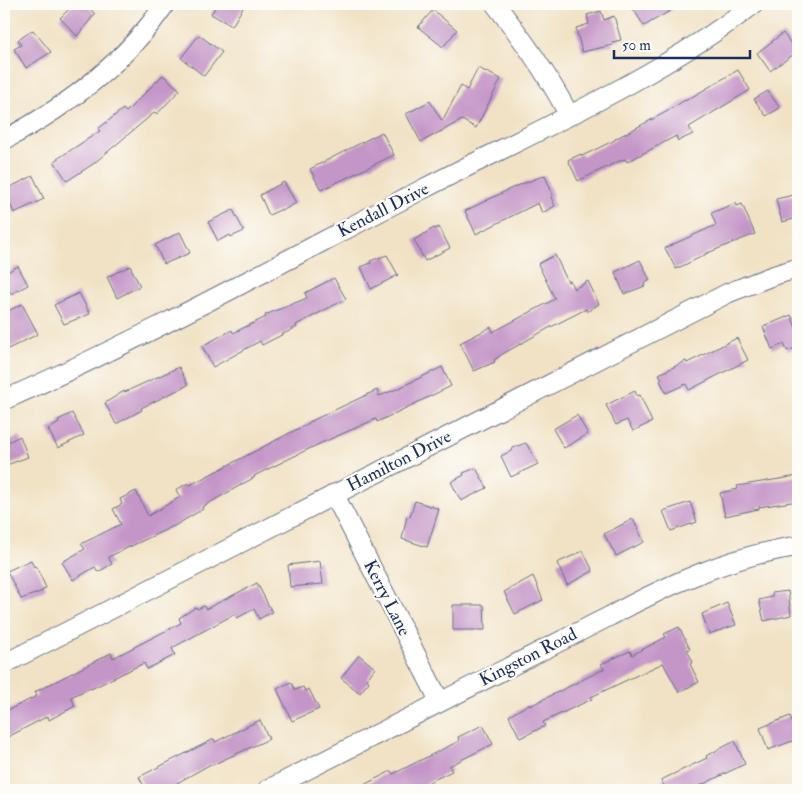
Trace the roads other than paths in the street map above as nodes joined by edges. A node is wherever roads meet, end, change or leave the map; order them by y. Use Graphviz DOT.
graph roads {
  1 [pos="165,4"];
  2 [pos="495,4"];
  3 [pos="754,4"];
  4 [pos="569,115"];
  5 [pos="4,140"];
  6 [pos="798,268"];
  7 [pos="4,400"];
  8 [pos="334,494"];
  9 [pos="798,546"];
  10 [pos="4,664"];
  11 [pos="440,702"];
  12 [pos="267,790"];
  1 -- 5 [label="street"];
  2 -- 4 [label="street"];
  3 -- 4 [label="street, Kendall Drive"];
  4 -- 7 [label="street, Kendall Drive"];
  6 -- 8 [label="street, Hamilton Drive"];
  8 -- 10 [label="street, Hamilton Drive"];
  8 -- 11 [label="street, Kerry Lane"];
  9 -- 11 [label="street, Kingston Road"];
  11 -- 12 [label="street, Kingston Road"];
}
